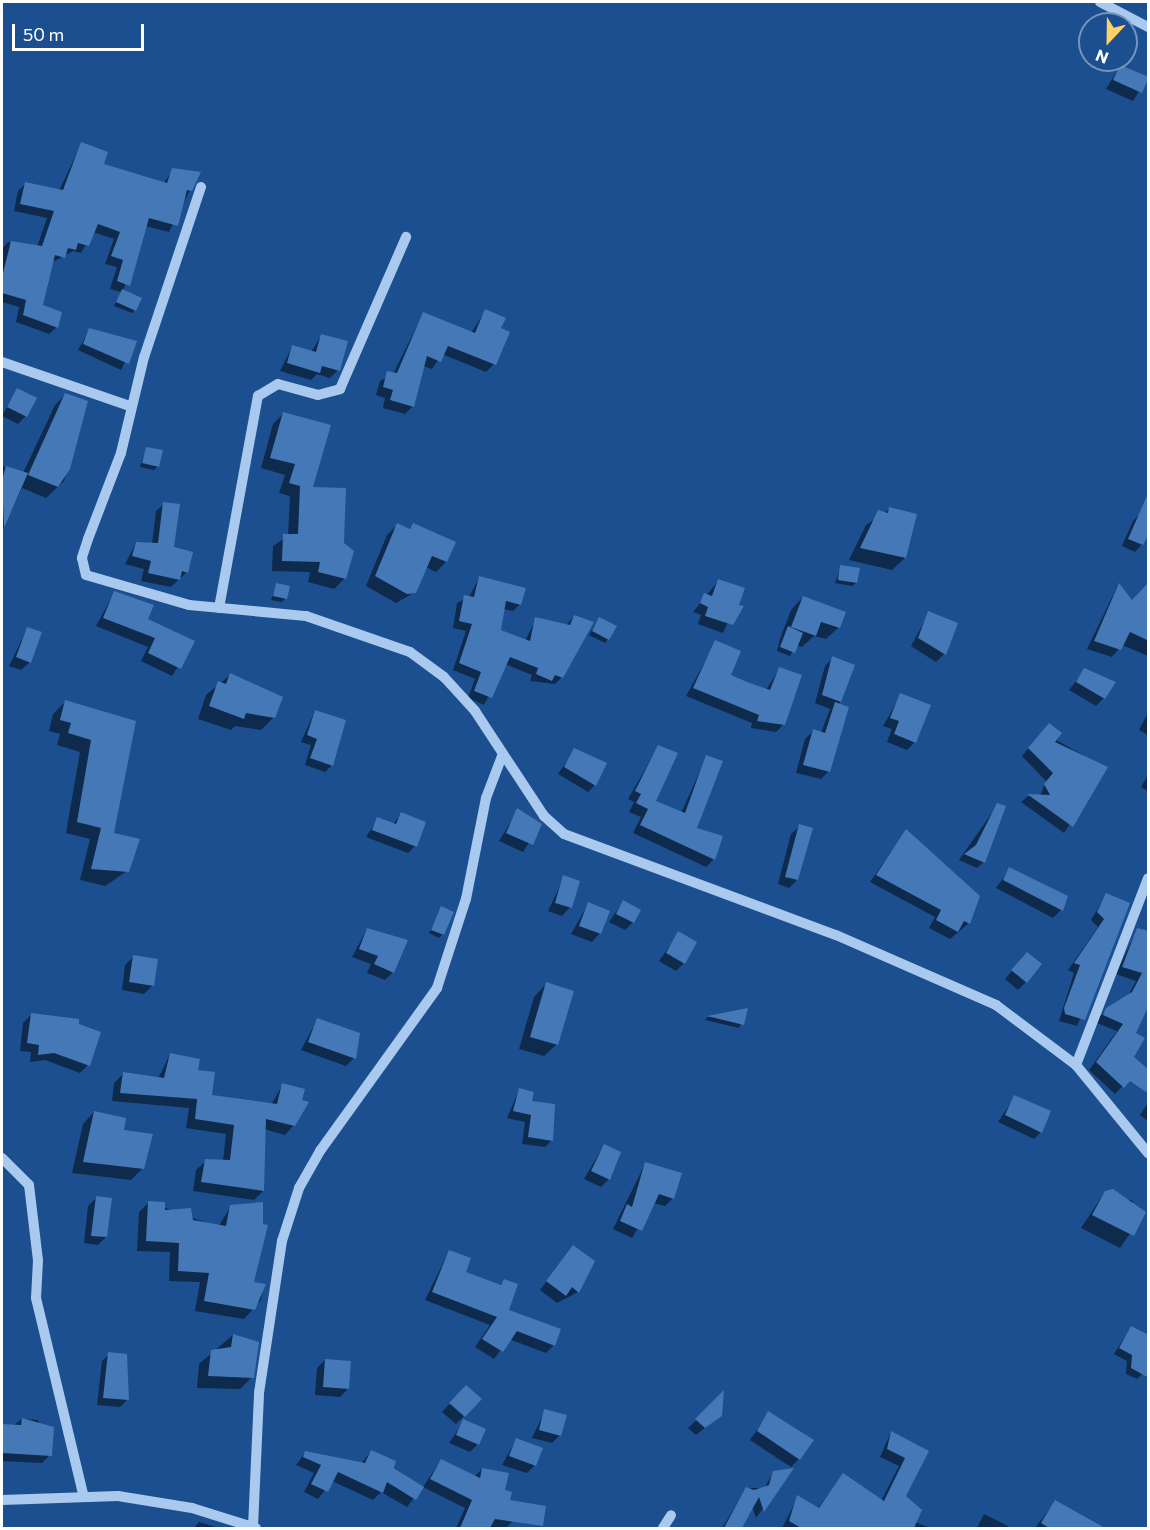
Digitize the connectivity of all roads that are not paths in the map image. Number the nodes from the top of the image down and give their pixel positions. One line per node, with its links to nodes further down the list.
1 (1100, 2): 2 (street)
2 (1149, 27)
3 (201, 187): 6 (street)
4 (406, 237): 7 (street)
5 (2, 362): 6 (street)
6 (130, 406): 7 (street)
7 (219, 608): 8 (street)
8 (502, 756): 10 (street); 16 (street)
9 (1149, 878): 10 (street)
10 (1076, 1065): 11 (street)
11 (1149, 1153)
12 (2, 1158): 13 (street)
13 (83, 1494): 14 (street); 16 (street)
14 (2, 1500)
15 (671, 1515): 17 (street)
16 (254, 1528)
17 (663, 1528)

